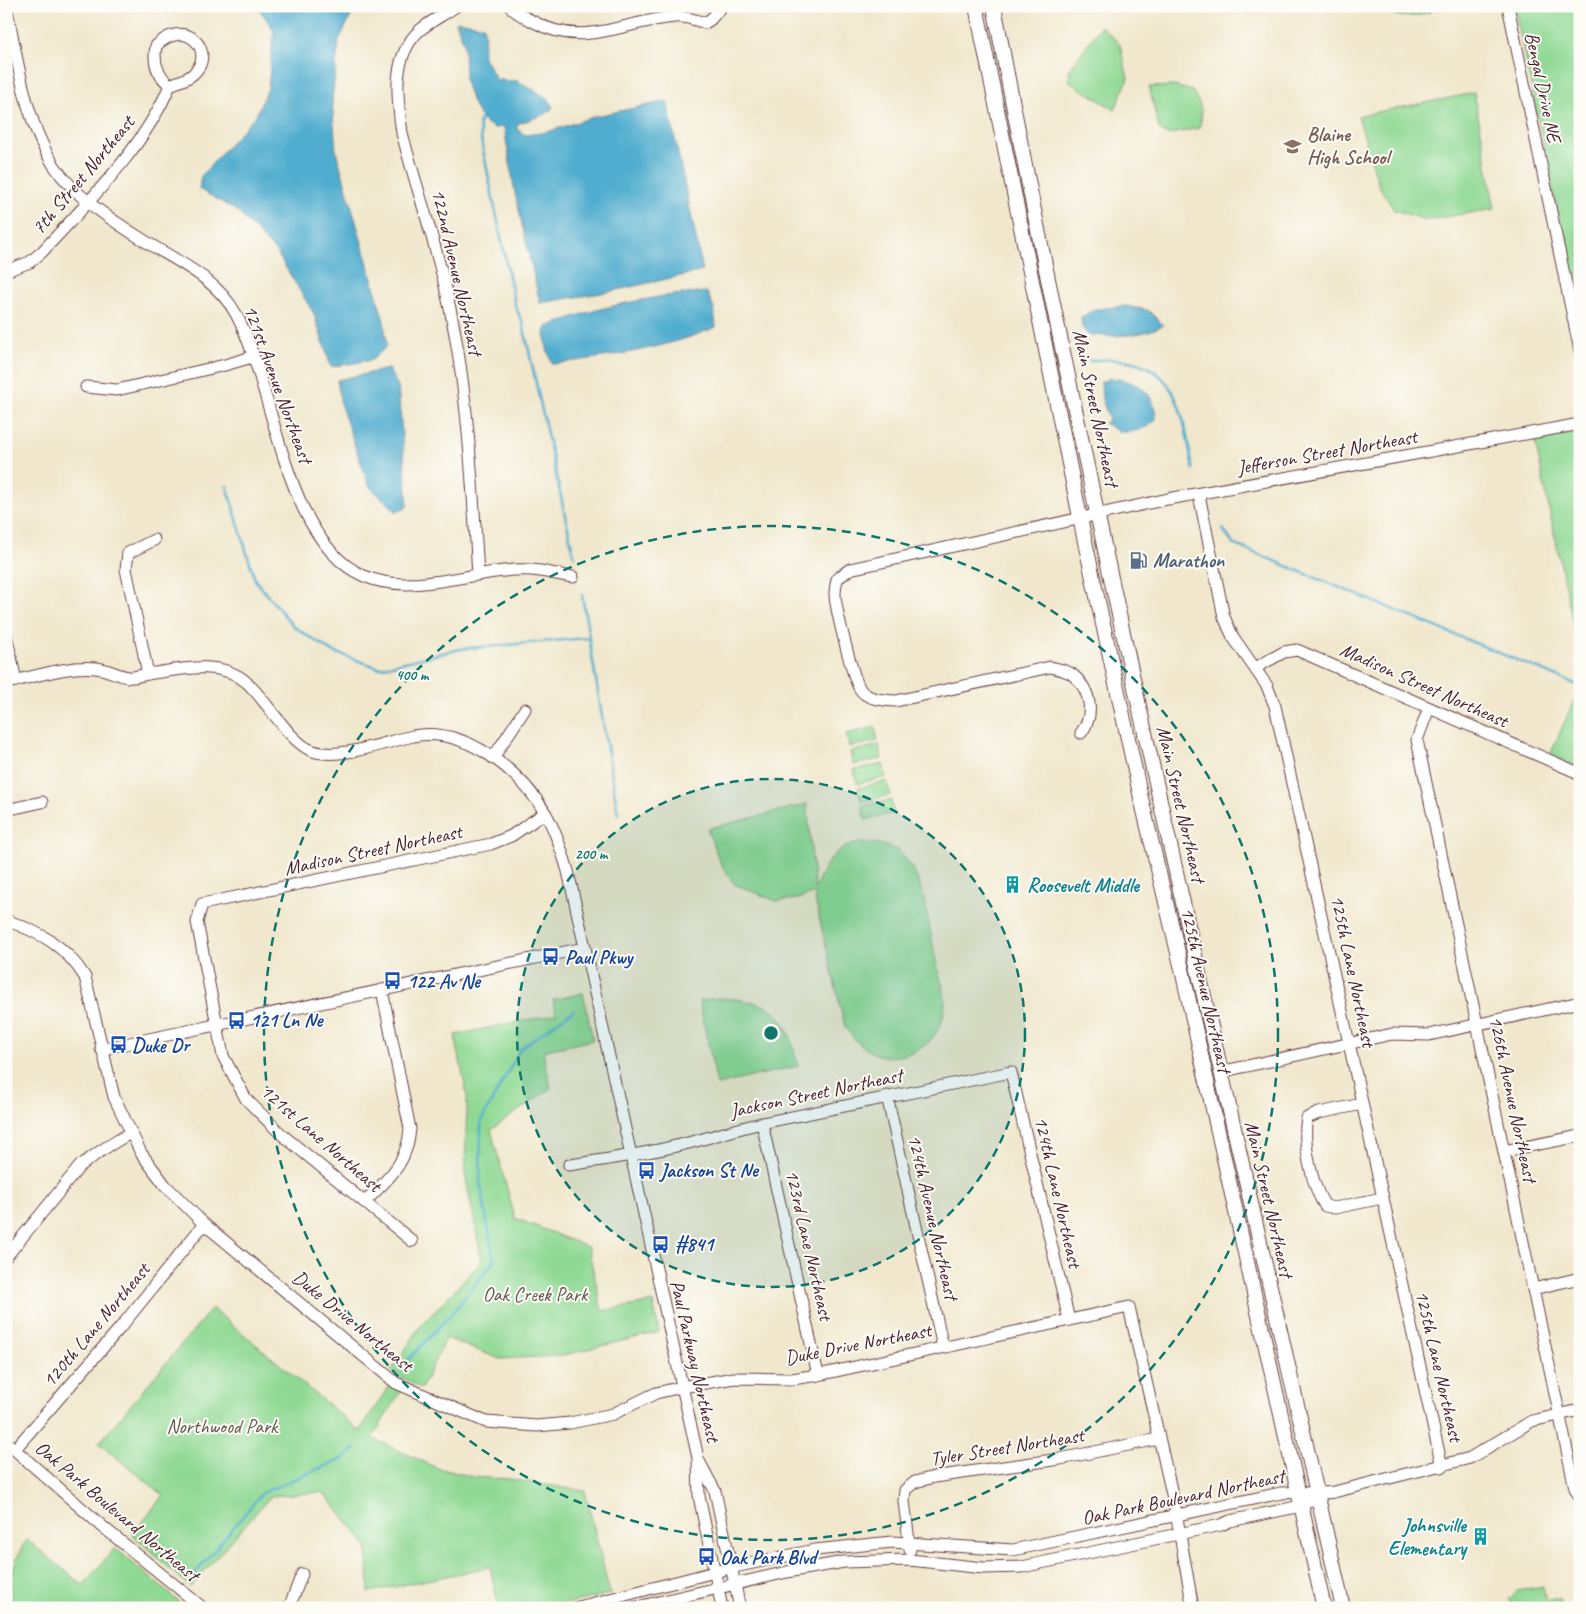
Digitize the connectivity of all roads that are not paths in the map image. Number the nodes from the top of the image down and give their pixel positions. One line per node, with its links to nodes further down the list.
1 (6, 6): 9 (street, 121st Avenue Northeast)
2 (456, 6): 19 (street, 122nd Avenue Northeast)
3 (510, 6): 4 (street)
4 (722, 6)
5 (976, 6): 17 (main road, Main Street Northeast)
6 (994, 6): 16 (main road, Main Street Northeast)
7 (1508, 6): 11 (street, Bengal Drive NE)
8 (170, 85): 8 (street); 9 (street, 7th Street Northeast)
9 (87, 201): 10 (street, 7th Street Northeast); 12 (street, 121st Avenue Northeast)
10 (6, 271)
11 (1580, 351)
12 (252, 356): 13 (street); 19 (street, 121st Avenue Northeast)
13 (86, 387)
14 (1580, 424): 15 (street, Jefferson Street Northeast)
15 (1199, 495): 16 (street, Jefferson Street Northeast); 22 (street, 125th Lane Northeast)
16 (1097, 515): 17 (street, Jefferson Street Northeast); 43 (main road, Main Street Northeast)
17 (1081, 518): 27 (street, Jefferson Street Northeast); 46 (main road, 125th Avenue Northeast)
18 (154, 540): 23 (street)
19 (478, 574): 20 (street)
20 (572, 577)
21 (6, 634): 24 (street)
22 (1255, 668): 25 (street, Madison Street Northeast); 40 (street, 125th Lane Northeast)
23 (148, 674): 24 (street); 28 (street)
24 (11, 682)
25 (1429, 708): 29 (street, Madison Street Northeast); 39 (street, 126th Avenue Northeast)
26 (525, 709): 28 (street)
27 (1081, 733)
28 (494, 758): 32 (street)
29 (1579, 775)
30 (42, 802): 31 (street)
31 (6, 810)
32 (546, 813): 33 (street, Madison Street Northeast); 35 (street, Paul Parkway Northeast)
33 (202, 904): 38 (street, 121st Lane Northeast)
34 (6, 920): 41 (street, Duke Drive Northeast)
35 (584, 948): 36 (street); 51 (street, Paul Parkway Northeast)
36 (382, 990): 38 (street); 54 (street)
37 (1580, 1002): 39 (street)
38 (217, 1023): 41 (street); 54 (street, 121st Lane Northeast)
39 (1478, 1024): 40 (street); 50 (street, 126th Avenue Northeast)
40 (1349, 1044): 43 (street); 45 (street, 125th Lane Northeast)
41 (101, 1049): 48 (street, Duke Drive Northeast)
42 (1012, 1072): 44 (street, Jackson Street Northeast); 60 (street, 124th Lane Northeast)
43 (1220, 1072): 71 (main road, Main Street Northeast)
44 (887, 1096): 47 (street, Jackson Street Northeast); 61 (street, 124th Avenue Northeast)
45 (1362, 1104): 53 (street, 125th Lane Northeast); 53 (street)
46 (1215, 1120): 70 (main road, Main Street Northeast)
47 (762, 1123): 51 (street, Jackson Street Northeast); 62 (street, 123rd Lane Northeast)
48 (130, 1133): 55 (street, Duke Drive Northeast); 57 (street)
49 (1580, 1136): 50 (street)
50 (1504, 1151): 59 (street, 126th Avenue Northeast)
51 (630, 1156): 52 (street); 63 (street, Paul Parkway Northeast)
52 (569, 1165)
53 (1382, 1198): 69 (street, 125th Lane Northeast)
54 (365, 1202): 56 (street, 121st Lane Northeast)
55 (204, 1224): 63 (street, Duke Drive Northeast); 67 (street, 120th Lane Northeast)
56 (412, 1241)
57 (6, 1257)
58 (1580, 1278): 59 (street)
59 (1532, 1289): 65 (street, 126th Avenue Northeast)
60 (1069, 1320): 61 (street, Duke Drive Northeast); 66 (street, Duke Drive Northeast)
61 (943, 1347): 62 (street, Duke Drive Northeast)
62 (818, 1374): 63 (street, Duke Drive Northeast)
63 (682, 1387): 68 (street, Paul Parkway Northeast)
64 (1580, 1410): 65 (street)
65 (1560, 1414): 69 (street); 72 (street, 126th Avenue Northeast)
66 (1158, 1439): 74 (street); 76 (street, Tyler Street Northeast)
67 (10, 1446): 83 (street, Oak Park Boulevard Northeast)
68 (698, 1458): 78 (street, Paul Parkway Northeast); 79 (street, Paul Parkway Northeast)
69 (1442, 1467): 71 (street)
70 (1297, 1491): 71 (street, Oak Park Boulevard Northeast); 73 (main road, Main Street Northeast); 74 (street, Oak Park Boulevard Northeast)
71 (1317, 1495): 73 (street, Oak Park Boulevard Northeast); 91 (main road, Main Street Northeast)
72 (1580, 1498)
73 (1301, 1506): 75 (street, Oak Park Boulevard Northeast); 90 (main road, Main Street Northeast)
74 (1177, 1516): 75 (street); 76 (street, Oak Park Boulevard Northeast)
75 (1181, 1533): 77 (street, Oak Park Boulevard Northeast); 89 (street)
76 (909, 1543): 77 (street, Tyler Street Northeast); 78 (street, Oak Park Boulevard Northeast)
77 (910, 1560): 81 (street, Oak Park Boulevard Northeast)
78 (731, 1568): 79 (street, Oak Park Boulevard Northeast); 81 (street, Paul Parkway Northeast)
79 (716, 1573): 82 (street, Paul Parkway Northeast); 85 (street, Oak Park Boulevard Northeast)
80 (302, 1574): 84 (street)
81 (734, 1585): 82 (street, Oak Park Boulevard Northeast); 88 (street, Paul Parkway Northeast)
82 (718, 1589): 86 (street, Oak Park Boulevard Northeast); 87 (street, Paul Parkway Northeast)
83 (203, 1608)
84 (289, 1608)
85 (574, 1608)
86 (633, 1608)
87 (722, 1608)
88 (740, 1608)
89 (1193, 1608)
90 (1324, 1608)
91 (1342, 1608)

